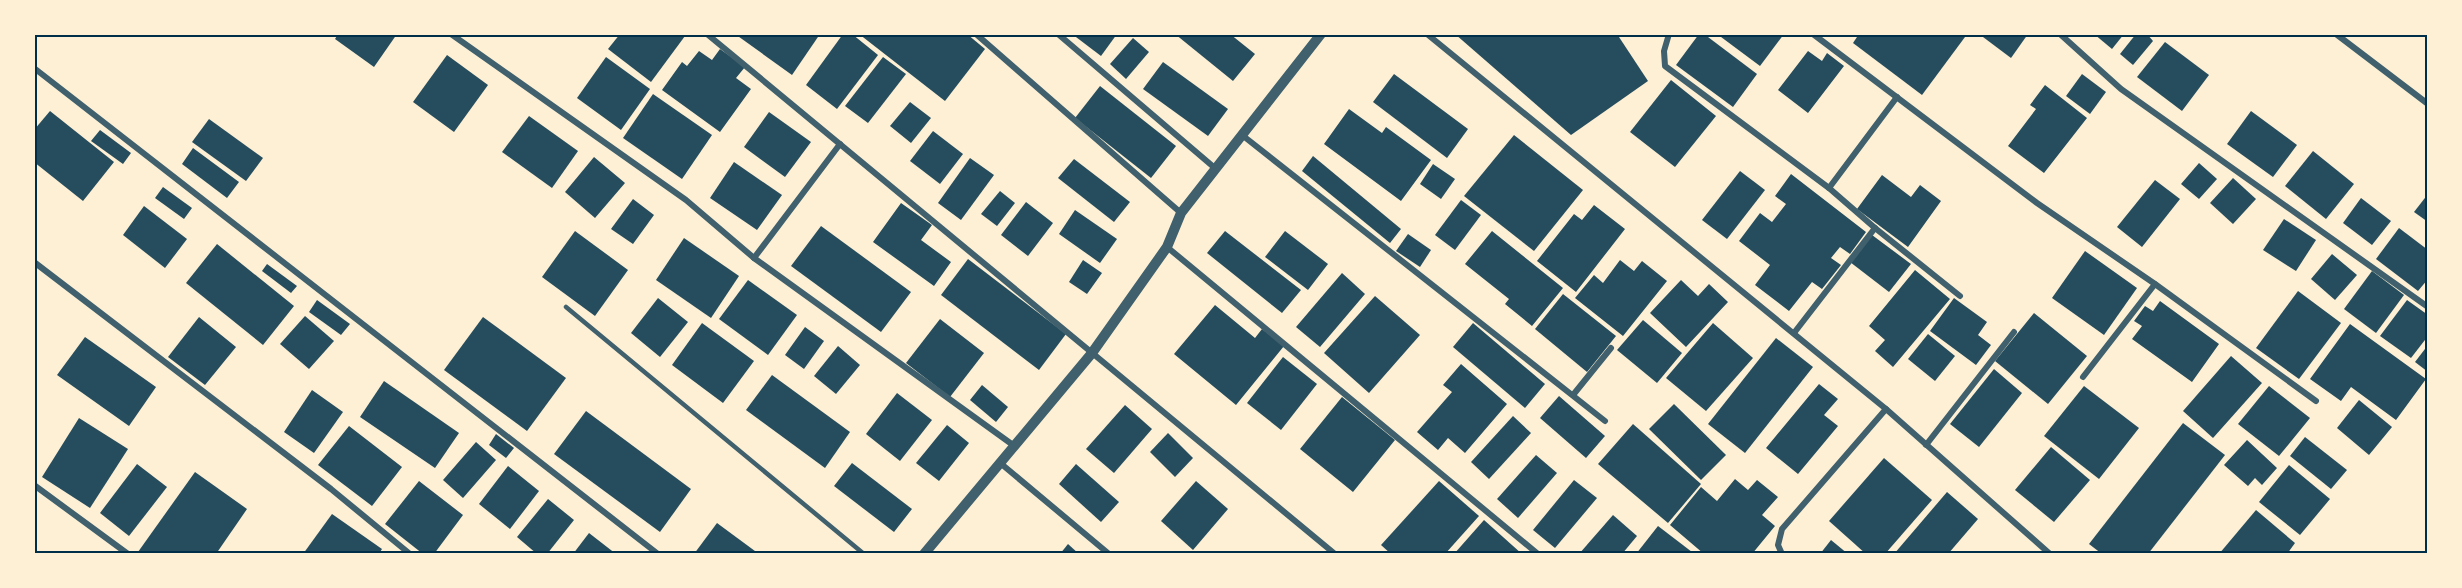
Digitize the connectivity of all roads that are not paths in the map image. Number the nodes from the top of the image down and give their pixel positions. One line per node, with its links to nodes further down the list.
1 (451, 34): 21 (street)
2 (707, 34): 15 (street)
3 (976, 34): 18 (street)
4 (1058, 34): 16 (street)
5 (1321, 34): 14 (street)
6 (1427, 34): 28 (street)
7 (1669, 34): 17 (street)
8 (1813, 34): 12 (street)
9 (2060, 34): 25 (street)
10 (2336, 34): 13 (street)
11 (34, 68): 42 (street)
12 (1897, 97): 17 (street); 23 (street)
13 (2427, 104)
14 (1242, 135): 16 (street); 32 (street)
15 (840, 144): 21 (street); 30 (street)
16 (1216, 169): 18 (street)
17 (1829, 189): 19 (street)
18 (1181, 213): 20 (street)
19 (1875, 228): 24 (street); 28 (street)
20 (1167, 247): 30 (street); 47 (street)
21 (754, 258): 36 (street)
22 (34, 262): 41 (street)
23 (2155, 284): 31 (street); 33 (street)
24 (1960, 296)
25 (2427, 307)
26 (566, 308): 43 (lane)
27 (2014, 332): 37 (street)
28 (1794, 333): 34 (street)
29 (1611, 348): 32 (street)
30 (1092, 353): 36 (street); 46 (street)
31 (2083, 377)
32 (1573, 395): 35 (street)
33 (2316, 401)
34 (1886, 409): 37 (street); 48 (street)
35 (1605, 421)
36 (1013, 445): 38 (street)
37 (1926, 445): 49 (street)
38 (999, 462): 44 (street); 45 (street)
39 (34, 485): 40 (street)
40 (129, 554)
41 (410, 554)
42 (658, 554)
43 (864, 554)
44 (924, 554)
45 (1109, 554)
46 (1335, 554)
47 (1538, 554)
48 (1782, 554)
49 (2050, 554)

